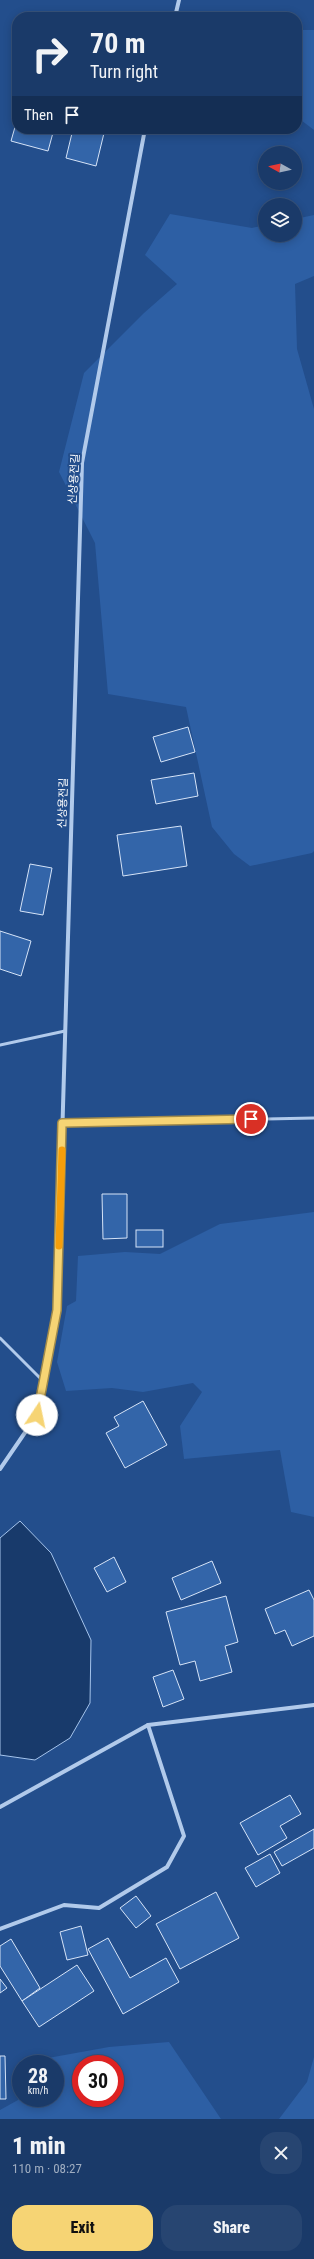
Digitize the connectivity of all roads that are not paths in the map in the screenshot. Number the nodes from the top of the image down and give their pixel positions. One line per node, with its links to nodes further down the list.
1 (179, 0): 2 (street)
2 (176, 12)
3 (144, 134): 4 (street, 신상용전길)
4 (65, 1031): 5 (lane); 7 (street, 신상용전길)
5 (0, 1045)
6 (314, 1118): 7 (lane)
7 (62, 1123): 9 (street, 신상용전길)
8 (0, 1338): 9 (lane)
9 (43, 1381): 10 (street, 신상용전길)
10 (0, 1469)
11 (314, 1705): 12 (street)
12 (148, 1725): 13 (street); 14 (street)
13 (0, 1807)
14 (0, 1929)

